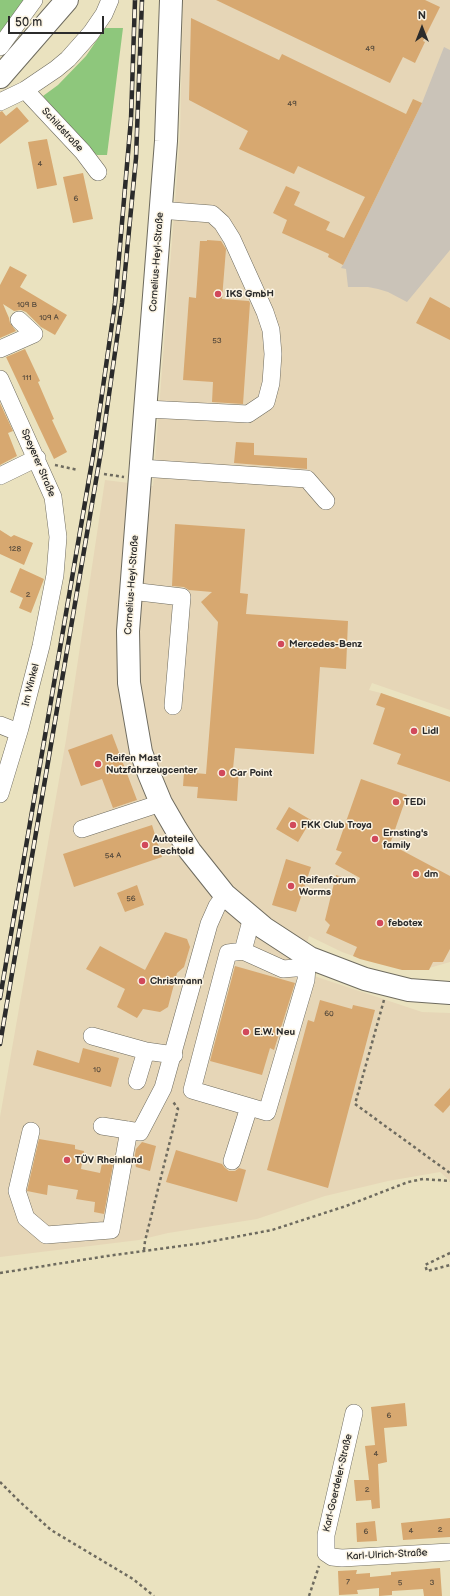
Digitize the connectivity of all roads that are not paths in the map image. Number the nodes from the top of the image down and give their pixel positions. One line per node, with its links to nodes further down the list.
1 (34, 0): 5 (street)
2 (67, 0): 6 (main road)
3 (110, 0): 7 (street)
4 (171, 0): 15 (main road, Cornelius-Heyl-Straße)
5 (0, 47)
6 (0, 78)
7 (25, 90): 8 (street); 9 (street, Schildstraße)
8 (0, 102)
9 (98, 172)
10 (172, 211): 15 (street)
11 (19, 320): 12 (street)
12 (0, 349)
13 (0, 379): 14 (street, Speyerer Straße)
14 (5, 402): 16 (street, Speyerer Straße)
15 (146, 409): 17 (main road, Cornelius-Heyl-Straße)
16 (37, 458): 18 (street); 20 (street, Speyerer Straße)
17 (141, 468): 19 (street); 21 (main road, Cornelius-Heyl-Straße)
18 (0, 476)
19 (326, 501)
20 (55, 575): 24 (street, Im Winkel)
21 (131, 591): 22 (street); 26 (main road, Cornelius-Heyl-Straße)
22 (173, 706)
23 (0, 725): 24 (street)
24 (18, 732): 25 (street, Im Winkel)
25 (0, 794)
26 (161, 803): 27 (street); 28 (main road, Cornelius-Heyl-Straße)
27 (82, 829)
28 (225, 894): 29 (main road, Cornelius-Heyl-Straße); 35 (street)
29 (252, 917): 30 (street); 31 (main road, Cornelius-Heyl-Straße)
30 (243, 951): 31 (street); 37 (street)
31 (308, 963): 32 (main road, Cornelius-Heyl-Straße); 37 (street)
32 (450, 993)
33 (92, 1036): 34 (street)
34 (146, 1051): 35 (street); 36 (street)
35 (174, 1055): 39 (street)
36 (137, 1081)
37 (249, 1107): 41 (street)
38 (102, 1126): 39 (street)
39 (129, 1130): 40 (street)
40 (31, 1131)
41 (232, 1161)
42 (354, 1413): 44 (street, Karl-Goerdeler-Straße)
43 (450, 1552): 44 (street, Karl-Ulrich-Straße)
44 (326, 1553)

